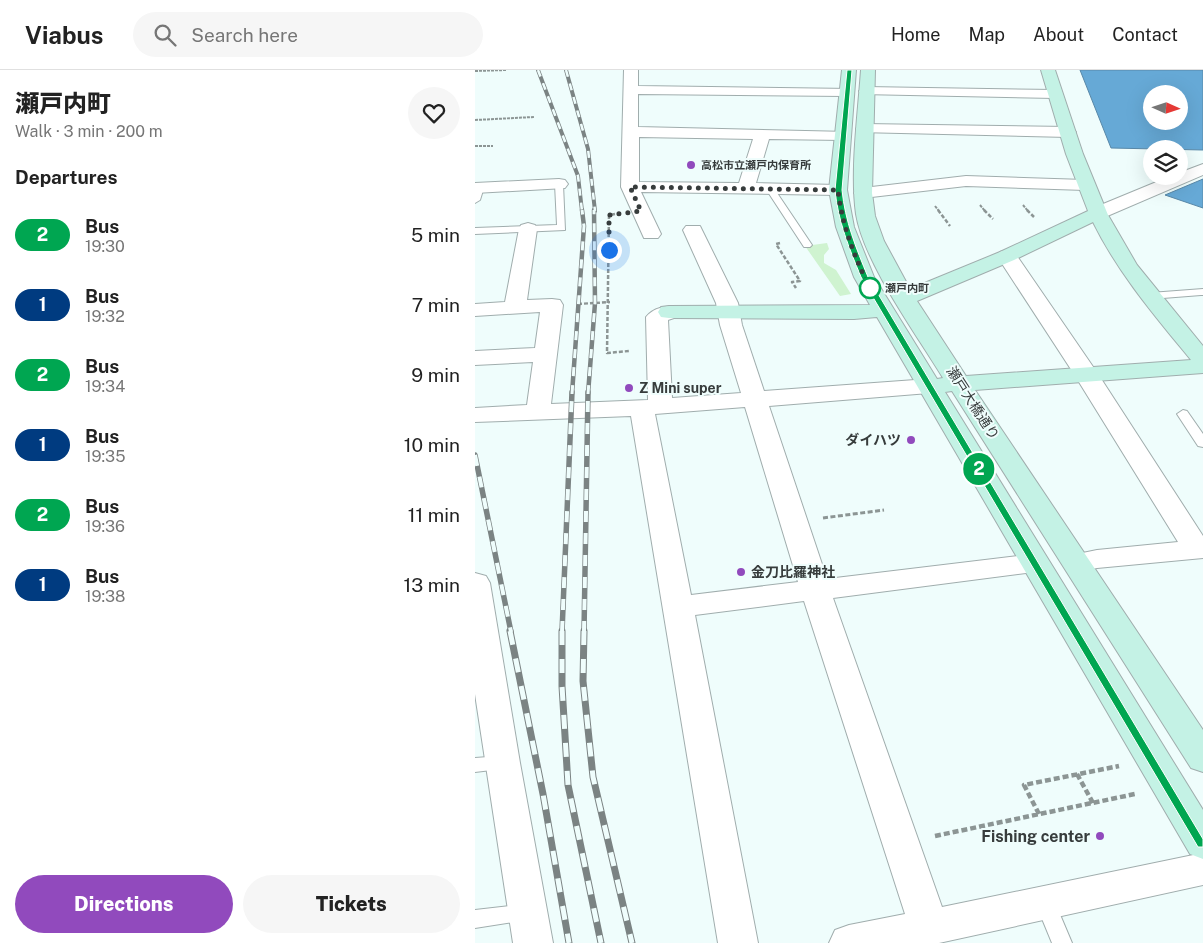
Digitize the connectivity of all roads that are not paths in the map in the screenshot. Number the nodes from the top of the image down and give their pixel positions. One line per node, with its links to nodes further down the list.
1 (631, 70): 4 (street)
2 (1048, 70): 5 (street)
3 (857, 81): 4 (street); 5 (street); 7 (street, 瀬戸大橋通り)
4 (629, 90): 6 (street)
5 (1055, 94): 8 (street)
6 (629, 132): 9 (street); 13 (street)
7 (854, 132): 8 (street); 9 (street); 17 (street, 瀬戸大橋通り)
8 (1068, 132): 12 (street)
9 (762, 134): 14 (street)
10 (1203, 169): 18 (street)
11 (559, 184): 16 (street); 19 (lane)
12 (1085, 185): 17 (street); 18 (street)
13 (630, 187): 14 (street); 22 (street)
14 (746, 188): 15 (street)
15 (770, 189): 17 (street); 23 (lane)
16 (477, 192)
17 (850, 192): 27 (street, 瀬戸大橋通り)
18 (1098, 214): 24 (street); 26 (street)
19 (528, 229): 21 (lane); 28 (street)
20 (693, 230): 30 (street)
21 (475, 231)
22 (651, 234)
23 (805, 242)
24 (1007, 256): 27 (street); 35 (street)
25 (1201, 292): 26 (lane)
26 (1150, 296): 33 (street)
27 (894, 304): 30 (street); 36 (street, 瀬戸大橋通り); 37 (street, 瀬戸大橋通り)
28 (515, 308): 29 (street); 31 (street)
29 (475, 310)
30 (729, 312): 38 (street); 39 (street)
31 (545, 354): 32 (street); 40 (street)
32 (475, 358)
33 (1203, 360)
34 (1203, 366): 35 (street)
35 (1086, 374): 36 (street); 44 (street)
36 (959, 384): 37 (street); 46 (street, 瀬戸大橋通り)
37 (929, 386): 38 (street); 45 (street, 瀬戸大橋通り)
38 (756, 399): 39 (street); 47 (street)
39 (651, 407): 40 (street); 49 (street)
40 (538, 414): 42 (street)
41 (1183, 414): 43 (lane)
42 (475, 415)
43 (1203, 442)
44 (1200, 549): 46 (street)
45 (1034, 563): 47 (street); 52 (street, 瀬戸大橋通り)
46 (1078, 563): 50 (street, 瀬戸大橋通り)
47 (815, 589): 49 (street); 57 (street)
48 (476, 598): 51 (street)
49 (678, 607): 58 (street)
50 (1203, 758)
51 (489, 764): 56 (street)
52 (1203, 843)
53 (1203, 868): 54 (street)
54 (1046, 904): 57 (street); 60 (lane)
55 (475, 919): 56 (lane)
56 (530, 928)
57 (910, 935): 59 (street)
58 (739, 943)
59 (849, 943)
60 (1062, 943)

